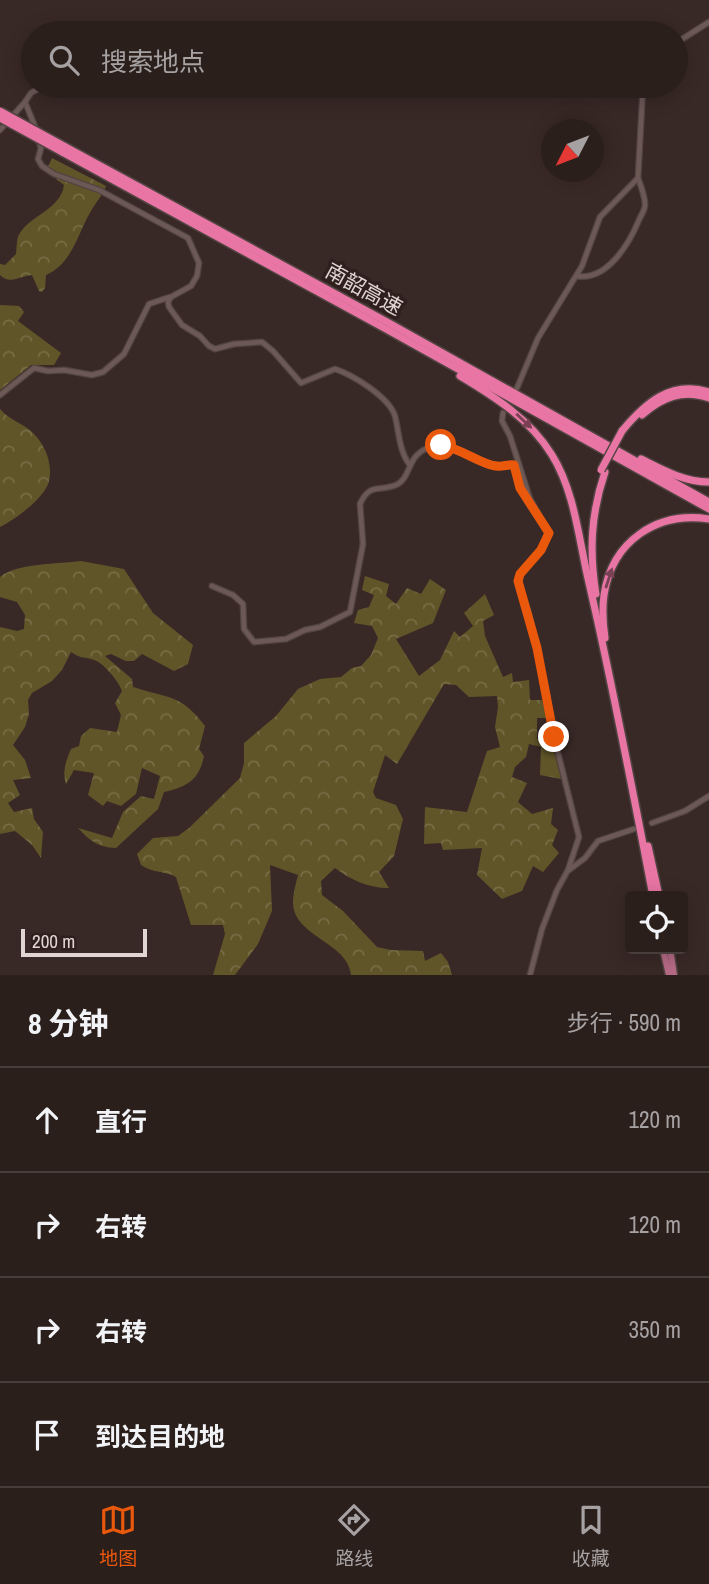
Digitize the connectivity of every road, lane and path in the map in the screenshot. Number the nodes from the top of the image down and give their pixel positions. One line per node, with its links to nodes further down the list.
1 (709, 22): 2 (street)
2 (688, 35)
3 (28, 98): 5 (street)
4 (642, 98): 10 (street)
5 (25, 102): 8 (street); 12 (street)
6 (0, 111): 9 (highway, 南韶高速, bridge)
7 (0, 118): 9 (highway, 南韶高速, bridge)
8 (0, 130)
9 (63, 149): 13 (highway, 南韶高速); 18 (highway, 南韶高速)
10 (638, 178): 11 (street); 11 (street)
11 (577, 276): 14 (street)
12 (171, 297): 16 (street); 21 (street)
13 (386, 329): 26 (highway, 南韶高速); 28 (highway, one-way to 28)
14 (517, 388)
15 (709, 392): 20 (highway)
16 (0, 395)
17 (709, 398): 20 (highway)
18 (534, 404): 23 (highway); 25 (highway, 南韶高速)
19 (503, 413): 24 (street)
20 (624, 432): 22 (highway, bridge)
21 (409, 464): 24 (street); 29 (street)
22 (603, 471): 28 (highway); 30 (highway)
23 (709, 482)
24 (530, 499): 34 (street)
25 (709, 502)
26 (709, 509)
27 (709, 519): 30 (highway, one-way to 27)
28 (589, 584): 35 (highway)
29 (212, 586)
30 (606, 646): 36 (highway)
31 (709, 796): 32 (street)
32 (652, 823)
33 (634, 829): 34 (street)
34 (568, 870): 39 (street)
35 (652, 891)
36 (658, 891)
37 (664, 954): 40 (main road)
38 (671, 954): 41 (main road)
39 (530, 975)
40 (669, 975)
41 (674, 975)

